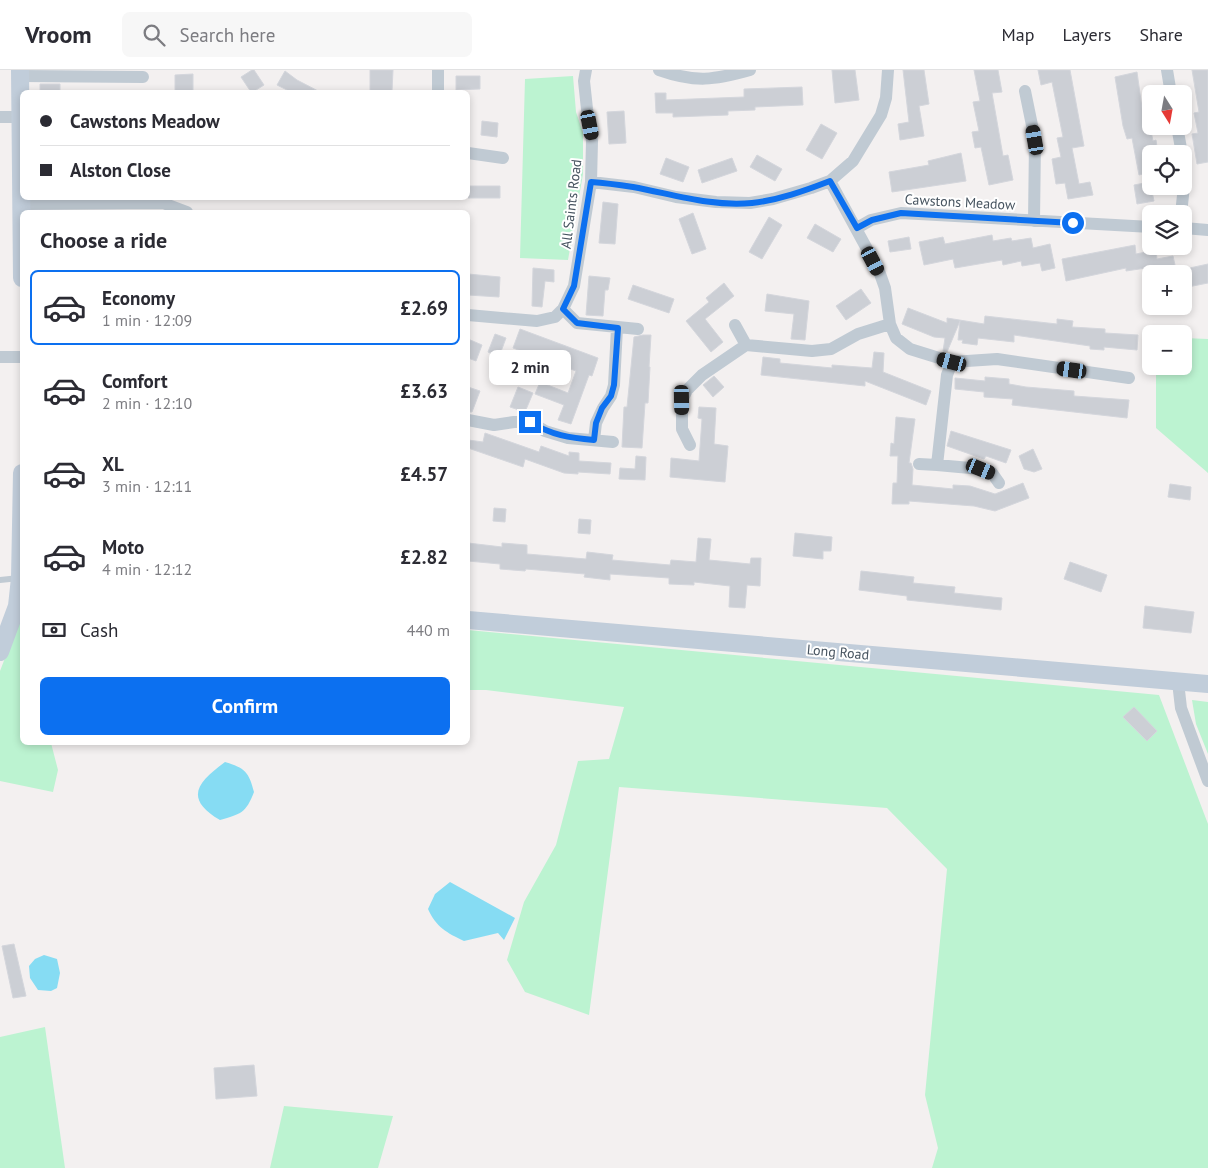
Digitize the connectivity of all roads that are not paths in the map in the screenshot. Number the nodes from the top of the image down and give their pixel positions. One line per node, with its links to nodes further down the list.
1 (438, 70): 10 (street)
2 (586, 70): 17 (street, All Saints Road)
3 (659, 70): 6 (street)
4 (888, 70): 16 (street)
5 (1167, 70): 9 (street)
6 (743, 71)
7 (20, 73): 8 (street); 13 (street)
8 (143, 77)
9 (1170, 85)
10 (438, 90)
11 (1024, 91): 22 (street, Cawstons Meadow)
12 (0, 117): 13 (street)
13 (20, 117)
14 (470, 153): 15 (street)
15 (503, 158)
16 (830, 181): 17 (street); 24 (street)
17 (591, 182): 27 (street, All Saints Road)
18 (22, 200): 19 (street)
19 (22, 204): 20 (street); 21 (street)
20 (22, 210)
21 (181, 210)
22 (1034, 221): 23 (street, Cawstons Meadow); 24 (street, Cawstons Meadow)
23 (1142, 227)
24 (857, 228): 29 (street)
25 (1192, 229): 26 (street)
26 (1208, 230)
27 (563, 309): 28 (street); 31 (street)
28 (470, 315)
29 (890, 324): 33 (street); 36 (street)
30 (735, 325): 33 (street)
31 (618, 328): 32 (street); 39 (street)
32 (638, 329)
33 (746, 345): 41 (street)
34 (0, 357): 35 (street)
35 (20, 357)
36 (952, 362): 37 (street); 43 (street)
37 (1129, 378)
38 (470, 420): 39 (street)
39 (594, 440): 40 (street)
40 (613, 442)
41 (690, 445)
42 (919, 464): 43 (street)
43 (937, 465): 44 (street)
44 (999, 484)
45 (20, 578): 46 (lane)
46 (0, 580)
47 (20, 585): 49 (street)
48 (470, 620): 50 (street, Long Road)
49 (0, 652)
50 (1178, 682): 51 (street, Long Road); 52 (street)
51 (1208, 684)
52 (1208, 781)

